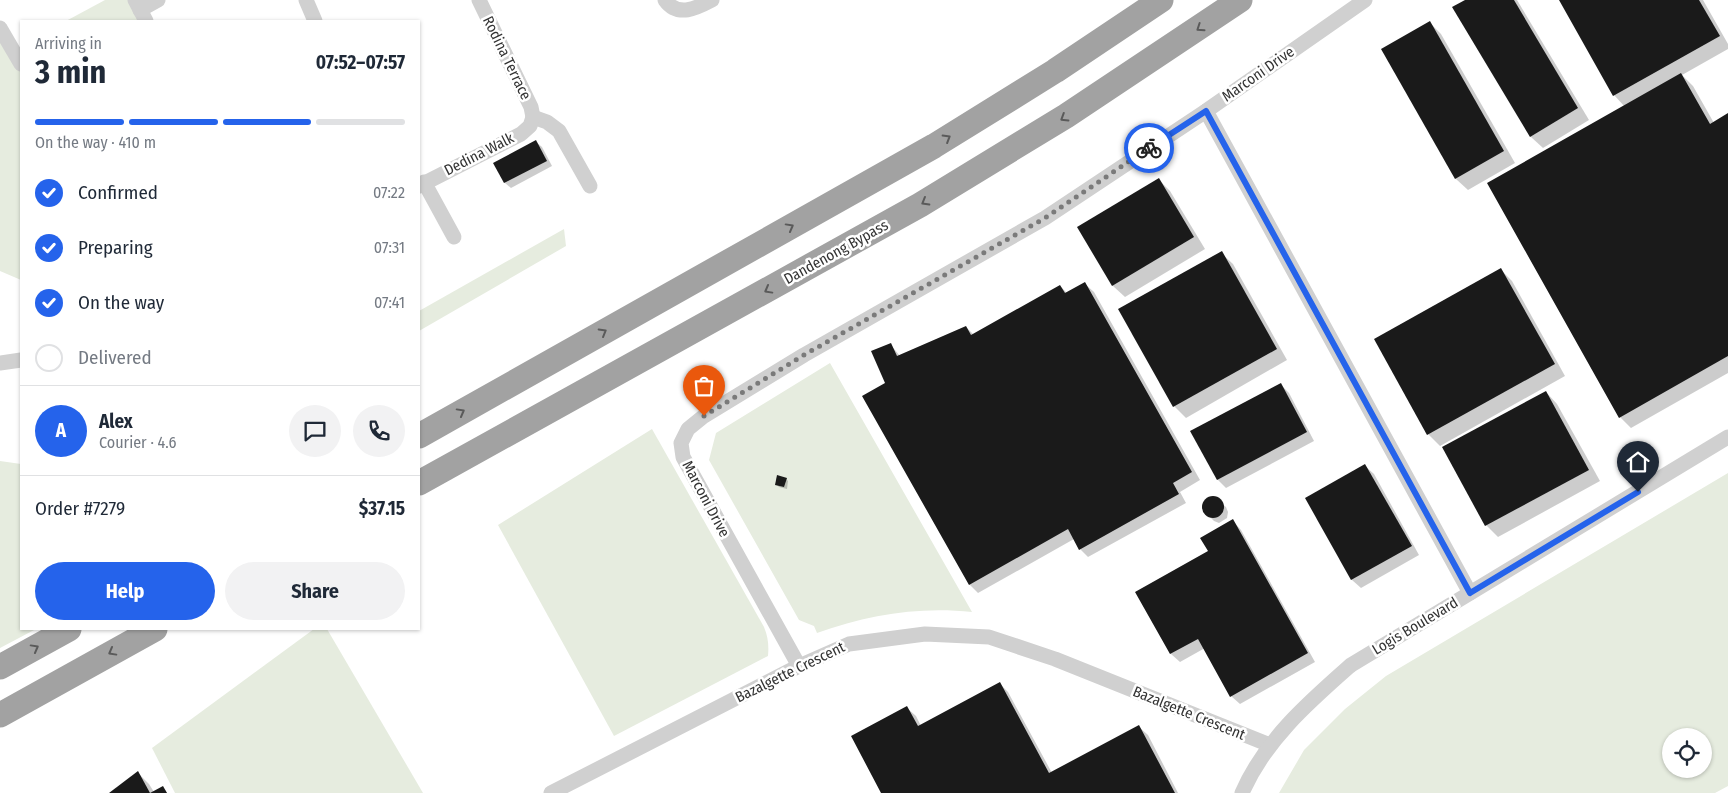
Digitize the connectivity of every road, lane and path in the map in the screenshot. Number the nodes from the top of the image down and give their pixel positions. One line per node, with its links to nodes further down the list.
1 (158, 0): 9 (street)
2 (306, 0): 10 (street)
3 (479, 0): 14 (street, Rodina Terrace)
4 (665, 0): 5 (street)
5 (712, 0)
6 (1161, 0): 20 (highway, one-way to 6)
7 (1240, 0): 22 (highway, Dandenong Bypass, one-way to 22)
8 (1365, 0): 13 (street, Marconi Drive)
9 (140, 10)
10 (315, 20)
11 (0, 28): 12 (street)
12 (20, 62)
13 (1206, 111): 23 (street); 26 (street, Marconi Drive)
14 (533, 117): 15 (street, Dedina Walk); 16 (street)
15 (421, 184): 17 (street)
16 (590, 186)
17 (454, 237)
18 (20, 360): 19 (street)
19 (0, 364)
20 (420, 435)
21 (1728, 437): 23 (street, Logis Boulevard)
22 (420, 482)
23 (1470, 593): 29 (street, Logis Boulevard)
24 (67, 630): 27 (highway, one-way to 24)
25 (153, 630): 28 (highway, one-way to 28)
26 (799, 666): 29 (street, Bazalgette Crescent); 30 (street, Bazalgette Crescent)
27 (0, 667)
28 (0, 715)
29 (1270, 745): 31 (street, Logis Boulevard)
30 (551, 793)
31 (1242, 793)

